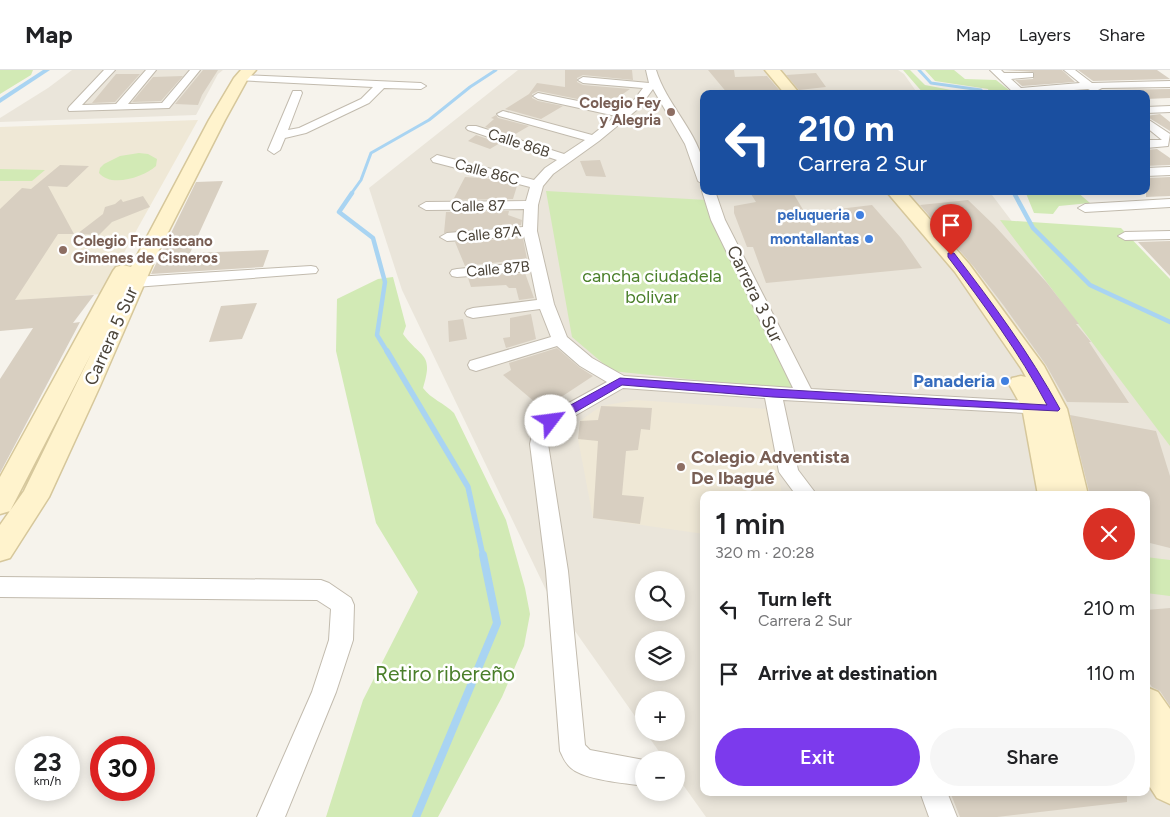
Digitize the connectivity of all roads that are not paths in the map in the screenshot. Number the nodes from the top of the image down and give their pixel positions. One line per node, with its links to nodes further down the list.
1 (110, 70): 26 (street)
2 (152, 70): 26 (street)
3 (195, 70): 26 (street)
4 (651, 70): 16 (street)
5 (772, 70): 19 (street)
6 (790, 70): 20 (street)
7 (1069, 70): 18 (street)
8 (241, 72): 15 (street); 59 (street, Carrera 5 Sur); 72 (street, Carrera 5 Sur)
9 (998, 73): 11 (street); 21 (street)
10 (1127, 75): 13 (street)
11 (1029, 76)
12 (583, 80): 16 (street)
13 (1142, 84): 14 (street); 23 (street)
14 (1170, 84)
15 (387, 85): 17 (street); 35 (street)
16 (652, 85): 30 (street); 42 (street)
17 (421, 86)
18 (1090, 86): 22 (street); 23 (street)
19 (799, 90)
20 (800, 90)
21 (1019, 90)
22 (1044, 90)
23 (1101, 90)
24 (297, 92): 35 (street)
25 (538, 96): 30 (street)
26 (119, 108)
27 (1170, 109): 28 (street)
28 (1150, 110)
29 (503, 114): 36 (street)
30 (625, 114): 36 (street)
31 (1163, 122): 32 (street)
32 (1150, 124)
33 (1150, 127): 37 (street)
34 (472, 128): 41 (street, Calle 86B)
35 (280, 135): 39 (street)
36 (594, 139): 41 (street)
37 (1168, 143): 38 (street)
38 (1150, 144)
39 (274, 150)
40 (437, 159): 45 (street, Calle 86C)
41 (566, 159): 45 (street)
42 (700, 170)
43 (1170, 171): 44 (street)
44 (1150, 172)
45 (533, 195): 50 (street, Calle 87); 52 (street)
46 (709, 195): 67 (street, Carrera 3 Sur)
47 (881, 195): 60 (street)
48 (898, 195): 60 (street)
49 (1170, 203): 51 (street)
50 (426, 206)
51 (1084, 208)
52 (530, 231): 55 (street, Calle 87A); 56 (street)
53 (1170, 235): 54 (street)
54 (1125, 236)
55 (447, 238)
56 (538, 266): 58 (street, Calle 87B); 61 (street)
57 (311, 270): 59 (street)
58 (457, 273)
59 (135, 282): 73 (street, Carrera 5 Sur)
60 (965, 286): 68 (street)
61 (546, 304): 62 (street); 63 (street)
62 (473, 313)
63 (560, 340): 64 (street); 65 (street)
64 (476, 365)
65 (620, 382): 66 (street); 77 (street)
66 (773, 393): 67 (street); 69 (street)
67 (805, 395): 68 (street)
68 (1044, 408): 70 (street); 71 (street)
69 (804, 491)
70 (1052, 491)
71 (1073, 491)
72 (0, 503)
73 (0, 549)
74 (0, 587): 79 (street)
75 (1150, 717): 76 (street)
76 (1163, 761)
77 (635, 771)
78 (935, 796): 80 (street)
79 (271, 817)
80 (944, 817)

